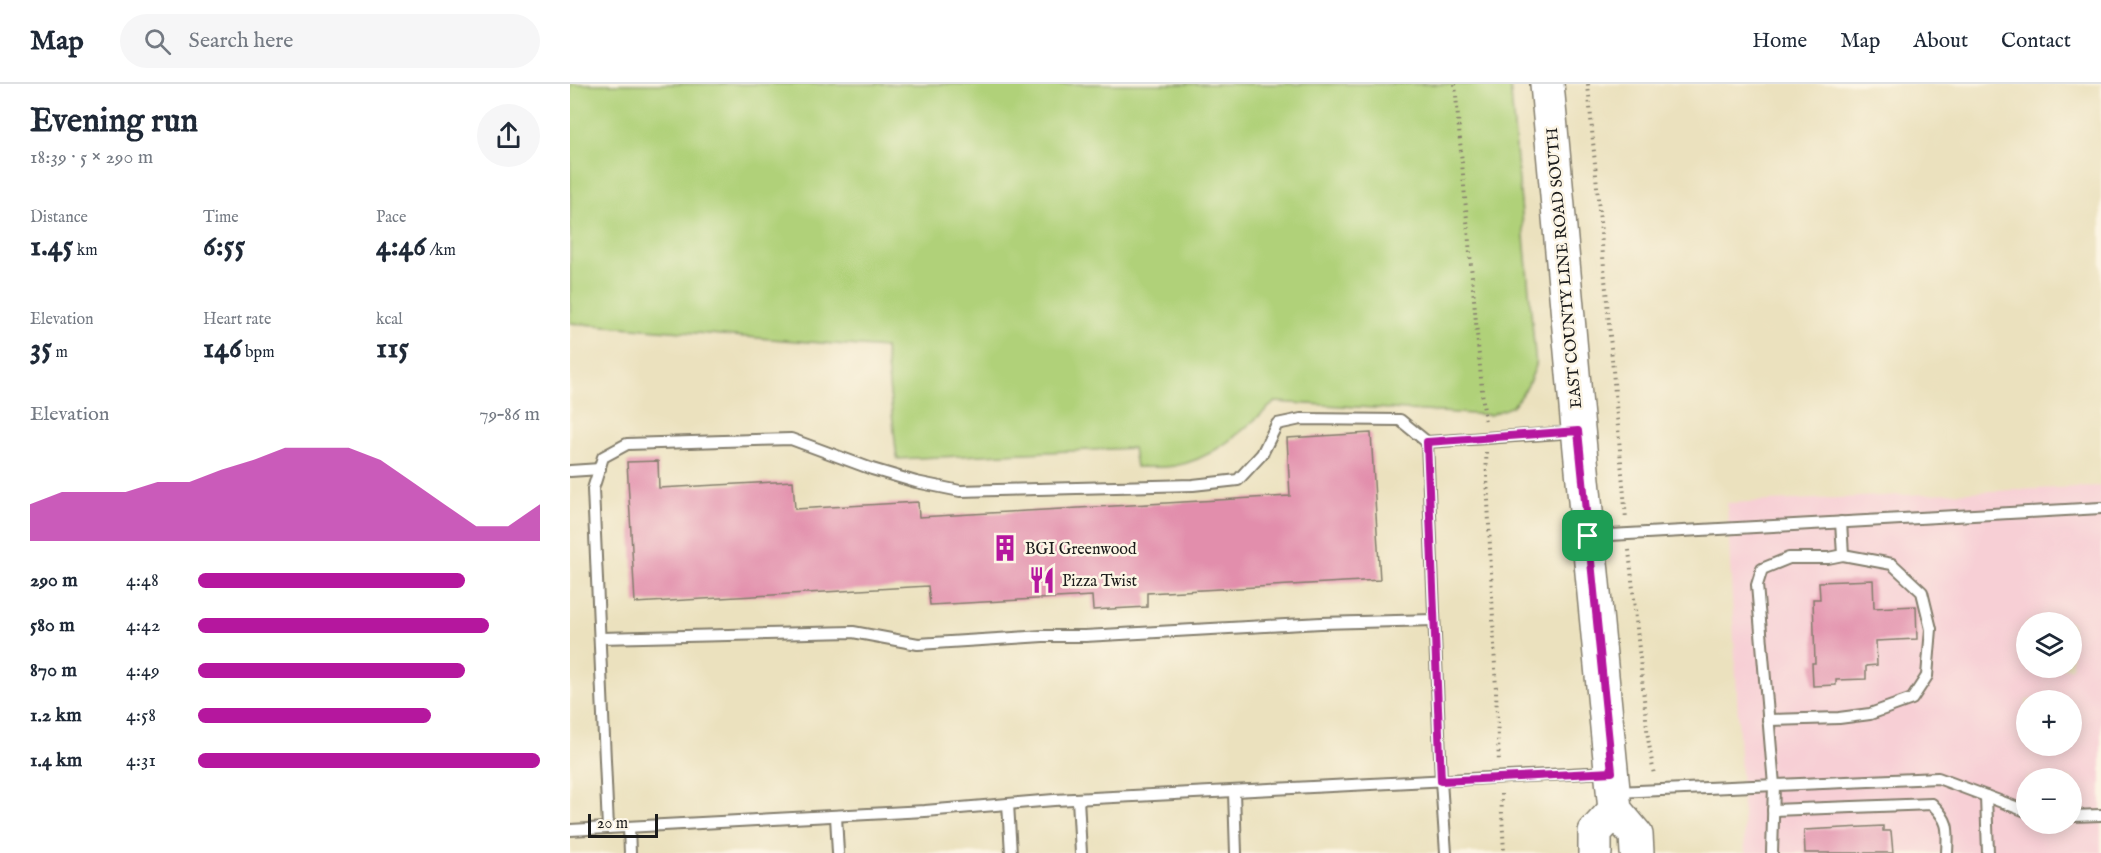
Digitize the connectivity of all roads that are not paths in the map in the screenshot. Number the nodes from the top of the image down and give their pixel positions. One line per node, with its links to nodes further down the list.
1 (1547, 84): 2 (main road, EAST COUNTY LINE ROAD SOUTH)
2 (1578, 431): 3 (lane); 8 (main road, EAST COUNTY LINE ROAD SOUTH)
3 (1427, 442): 4 (lane); 10 (lane)
4 (600, 469): 5 (lane); 11 (lane)
5 (570, 471)
6 (2101, 508): 7 (lane)
7 (1841, 522): 8 (lane); 9 (lane)
8 (1588, 536): 16 (main road, EAST COUNTY LINE ROAD SOUTH)
9 (1843, 555): 12 (lane); 12 (lane)
10 (1434, 620): 11 (lane); 13 (lane)
11 (600, 638): 26 (lane)
12 (1768, 720): 14 (lane)
13 (1441, 781): 15 (lane); 16 (lane); 33 (lane)
14 (1774, 785): 16 (lane); 17 (lane); 21 (lane)
15 (1234, 792): 18 (lane); 32 (lane)
16 (1613, 792): 34 (main road); 35 (main road)
17 (1986, 796): 20 (lane); 38 (lane)
18 (1078, 799): 19 (lane); 31 (lane)
19 (1008, 804): 23 (lane); 30 (lane)
20 (2016, 807)
21 (1773, 810): 36 (lane); 37 (lane)
22 (2101, 815): 24 (lane)
23 (836, 816): 25 (lane); 29 (lane)
24 (2082, 816)
25 (629, 827): 26 (lane); 28 (lane)
26 (608, 828): 27 (lane)
27 (570, 830)
28 (630, 853)
29 (838, 853)
30 (1011, 853)
31 (1081, 853)
32 (1236, 853)
33 (1446, 853)
34 (1594, 853)
35 (1638, 853)
36 (1772, 853)
37 (1947, 853)
38 (1988, 853)

